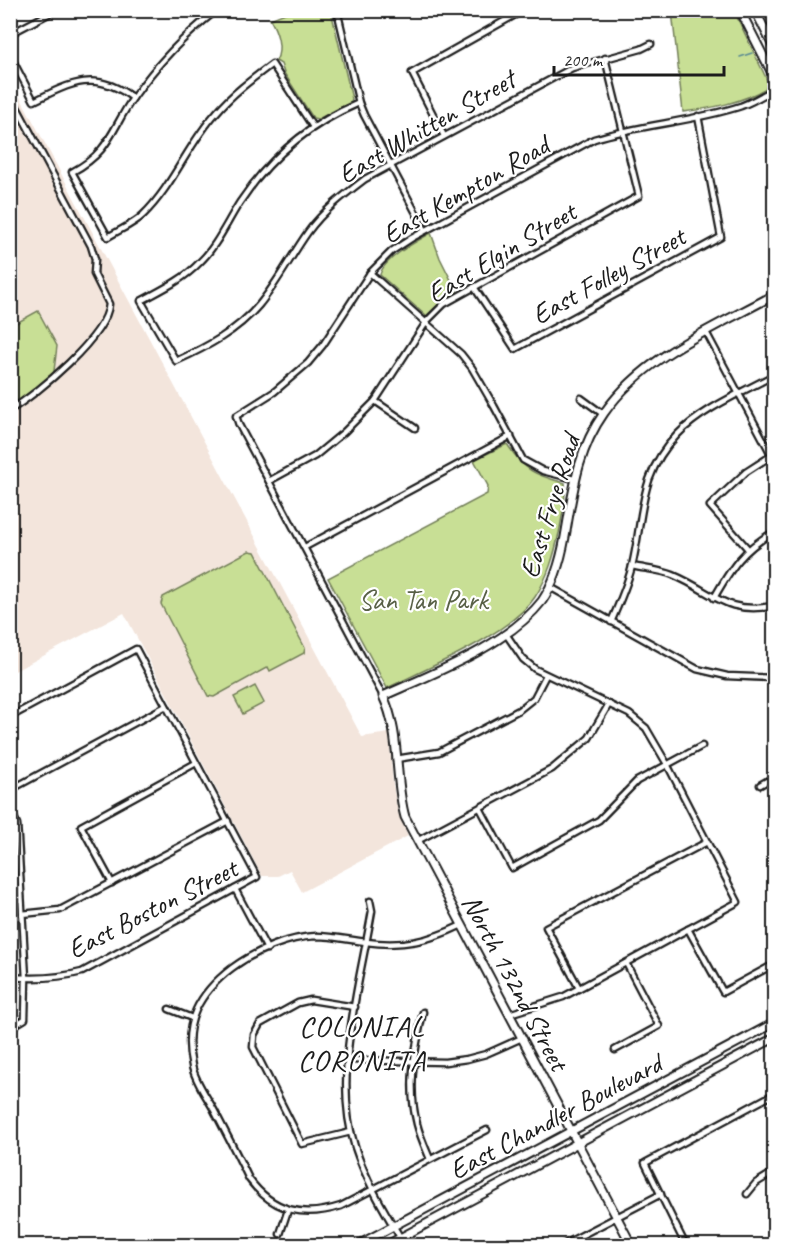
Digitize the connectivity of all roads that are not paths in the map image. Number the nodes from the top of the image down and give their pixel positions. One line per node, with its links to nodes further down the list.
1 (56, 10): 8 (street)
2 (217, 10): 16 (street)
3 (353, 10): 7 (street)
4 (524, 10): 21 (street)
5 (740, 10): 13 (street)
6 (755, 10): 10 (street)
7 (337, 12): 17 (street)
8 (10, 34)
9 (651, 44): 12 (street, East Whitten Street)
10 (774, 48)
11 (10, 56): 16 (street)
12 (605, 58): 20 (street); 21 (street, East Whitten Street)
13 (774, 77)
14 (774, 89): 18 (street, East Kempton Road)
15 (10, 94): 33 (street)
16 (133, 98): 19 (street)
17 (359, 104): 19 (street); 22 (street)
18 (699, 116): 20 (street, East Kempton Road); 25 (street, East Folley Street)
19 (313, 127): 22 (street, East Whitten Street)
20 (624, 130): 23 (street, East Kempton Road); 25 (street, East Elgin Street)
21 (444, 136): 22 (street, East Whitten Street)
22 (389, 166): 23 (street)
23 (425, 230): 24 (street, East Kempton Road)
24 (370, 273): 27 (street); 39 (street, East Kempton Road)
25 (474, 287): 27 (street, East Elgin Street)
26 (774, 295): 28 (street, East Frye Road)
27 (426, 321): 32 (street, East Elgin Street); 36 (street)
28 (706, 332): 30 (street); 34 (street, East Frye Road)
29 (774, 375): 30 (street)
30 (739, 394): 37 (street); 43 (street)
31 (581, 398): 34 (street)
32 (375, 401): 35 (street); 39 (street, East Elgin Street)
33 (10, 410)
34 (603, 414): 38 (street, East Frye Road)
35 (415, 428)
36 (511, 436): 38 (street); 41 (street)
37 (773, 455): 42 (street)
38 (574, 479): 44 (street, East Frye Road)
39 (269, 481): 41 (street)
40 (774, 532): 42 (street)
41 (305, 547): 51 (street)
42 (748, 549): 45 (street)
43 (632, 566): 45 (street); 47 (street)
44 (549, 587): 47 (street); 48 (street, East Frye Road)
45 (714, 598): 46 (street)
46 (774, 606)
47 (611, 622): 50 (street)
48 (507, 634): 49 (street); 51 (street, East Frye Road)
49 (546, 675): 52 (street); 56 (street)
50 (774, 678)
51 (383, 696): 56 (street, North 132nd Street)
52 (609, 704): 58 (street); 63 (street)
53 (166, 706): 54 (street); 57 (street); 61 (street)
54 (10, 717)
55 (702, 746): 58 (street)
56 (396, 759): 65 (street, North 132nd Street)
57 (196, 763): 64 (street); 67 (street)
58 (667, 764): 63 (street); 66 (street)
59 (774, 777): 60 (street)
60 (760, 785)
61 (10, 790)
62 (10, 808): 70 (street)
63 (480, 808): 65 (street)
64 (228, 821): 67 (street); 68 (street, East Boston Street)
65 (417, 841): 71 (street, North 132nd Street)
66 (707, 842): 72 (street); 79 (street)
67 (112, 883): 70 (street)
68 (235, 890): 74 (street); 78 (street, East Boston Street)
69 (370, 901): 73 (street)
70 (22, 914): 78 (street)
71 (462, 925): 73 (street); 83 (street, North 132nd Street)
72 (688, 929): 75 (street); 76 (street)
73 (367, 943): 74 (street); 80 (street)
74 (267, 949): 84 (street)
75 (626, 963): 79 (street); 89 (street)
76 (769, 967)
77 (10, 977): 78 (street, East Boston Street)
78 (26, 978): 86 (street)
79 (579, 988): 83 (street)
80 (356, 1006): 90 (street); 95 (street)
81 (169, 1009): 84 (street)
82 (423, 1012): 91 (street)
83 (509, 1014): 87 (street, North 132nd Street)
84 (192, 1018): 102 (street)
85 (774, 1023): 94 (street, East Chandler Boulevard)
86 (10, 1028)
87 (522, 1038): 91 (street); 94 (street, North 132nd Street)
88 (774, 1038): 96 (street, East Chandler Boulevard)
89 (615, 1050)
90 (348, 1060): 91 (street); 95 (street)
91 (413, 1060): 97 (street)
92 (774, 1094): 100 (street)
93 (488, 1130): 97 (street)
94 (572, 1131): 96 (street, North 132nd Street); 104 (street, East Chandler Boulevard)
95 (351, 1132): 99 (street)
96 (578, 1142): 103 (street, North 132nd Street); 106 (street, East Chandler Boulevard)
97 (430, 1159): 99 (street)
98 (774, 1172): 101 (street)
99 (374, 1189): 102 (street); 104 (street)
100 (661, 1194): 103 (street); 113 (street)
101 (747, 1194)
102 (288, 1210): 105 (street)
103 (618, 1216): 107 (street); 112 (street, North 132nd Street)
104 (393, 1226): 106 (street); 108 (street, East Chandler Boulevard)
105 (280, 1234)
106 (400, 1237): 109 (street, East Chandler Boulevard)
107 (574, 1239): 110 (street); 111 (street)
108 (356, 1245)
109 (385, 1245)
110 (561, 1245)
111 (577, 1245)
112 (632, 1245)
113 (686, 1245)

